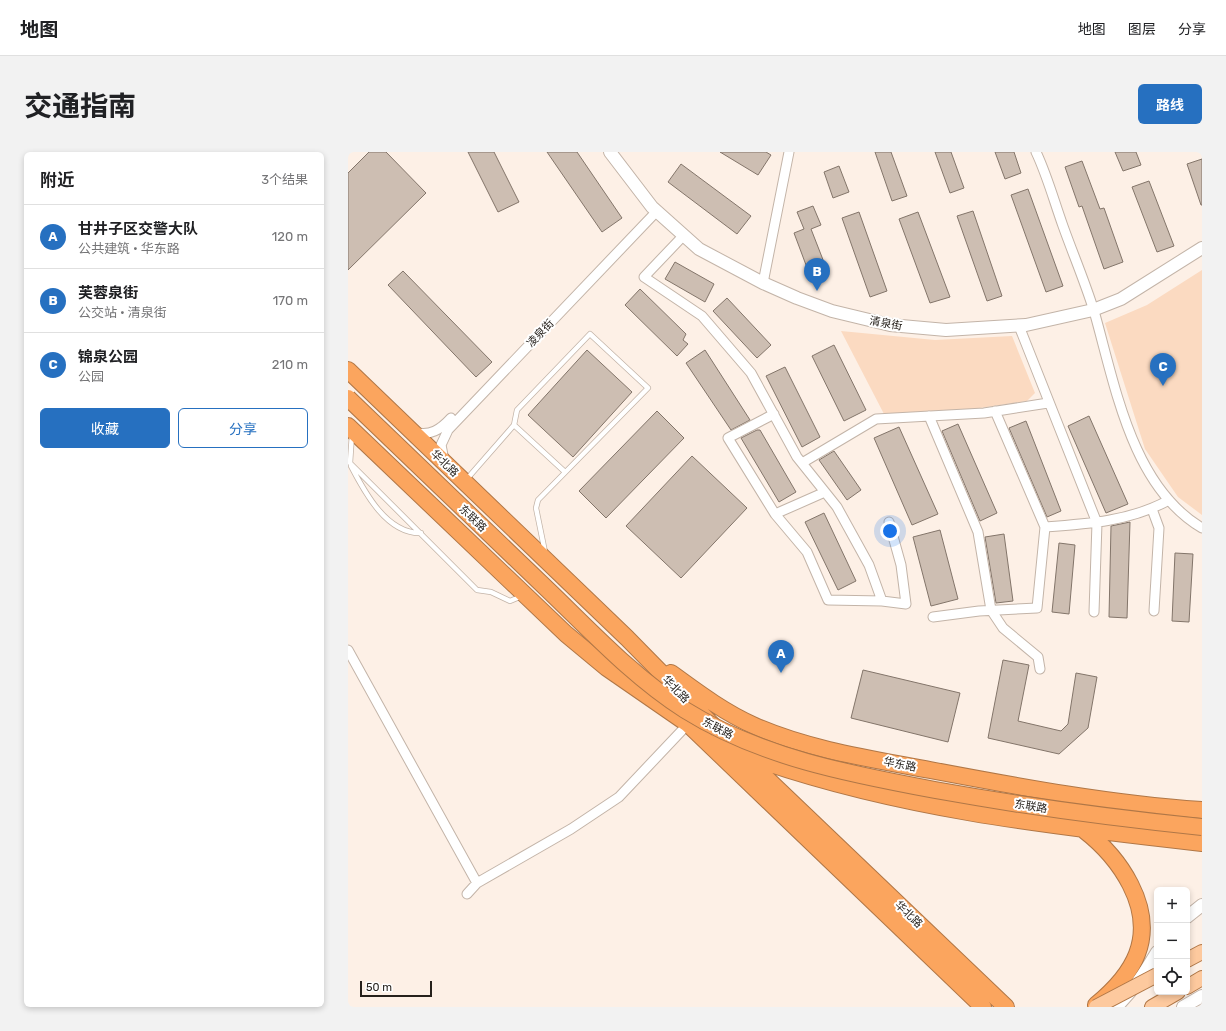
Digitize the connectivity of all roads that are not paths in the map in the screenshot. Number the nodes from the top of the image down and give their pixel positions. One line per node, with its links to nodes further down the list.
1 (610, 152): 4 (street, 清泉街)
2 (789, 152): 7 (street)
3 (1036, 152): 8 (street)
4 (655, 209): 5 (street, 清泉街); 18 (street, 凌泉街); 20 (street, 凌泉街)
5 (684, 235): 7 (street, 清泉街); 14 (street)
6 (1202, 248): 8 (street, 清泉街)
7 (763, 283): 9 (street, 清泉街)
8 (1093, 310): 9 (street, 清泉街); 25 (street)
9 (1019, 326): 12 (street)
10 (348, 370): 18 (highway, 华北路)
11 (348, 398): 46 (highway, 东联路, bridge)
12 (1048, 402): 13 (street); 29 (street)
13 (996, 411): 15 (street); 30 (street)
14 (774, 414): 21 (street); 27 (street)
15 (929, 416): 21 (street); 36 (street)
16 (514, 425): 22 (lane); 22 (lane); 23 (lane)
17 (350, 428): 19 (lane); 34 (highway, 华北路)
18 (413, 432): 20 (highway, 华北路)
19 (350, 463): 32 (lane); 32 (lane)
20 (445, 463): 23 (highway, 华北路)
21 (802, 463): 24 (street)
22 (565, 472): 33 (lane)
23 (464, 482): 33 (highway, 华北路)
24 (825, 492): 27 (street); 35 (street)
25 (1169, 500): 26 (street); 31 (street)
26 (1152, 509): 29 (street); 37 (street)
27 (775, 514): 35 (street)
28 (889, 522): 35 (street)
29 (1098, 523): 30 (street); 38 (street)
30 (1045, 527): 36 (street)
31 (1202, 528)
32 (421, 534): 34 (lane)
33 (547, 561): 40 (highway, 华北路)
34 (524, 595): 43 (highway, 华北路)
35 (882, 601)
36 (991, 610): 39 (street); 42 (street)
37 (1154, 610)
38 (1094, 612)
39 (933, 617)
40 (627, 638): 44 (highway, 华北路); 45 (highway, 华东路)
41 (348, 650): 49 (street)
42 (1040, 670)
43 (688, 724): 49 (street); 61 (highway, 华北路)
44 (740, 753): 47 (highway); 62 (highway, 华北路)
45 (1202, 810)
46 (1202, 827)
47 (1084, 830): 48 (highway); 63 (highway)
48 (1202, 843)
49 (477, 883): 50 (street)
50 (467, 894)
51 (1202, 905): 52 (street)
52 (1190, 915)
53 (1202, 952): 55 (main road)
54 (1154, 957): 65 (street)
55 (1189, 959)
56 (1154, 977): 64 (main road, bridge)
57 (1202, 978): 58 (main road)
58 (1190, 985)
59 (1173, 995): 66 (main road)
60 (1202, 996): 67 (street)
61 (983, 1007)
62 (1006, 1007)
63 (1093, 1007)
64 (1096, 1007)
65 (1116, 1007)
66 (1152, 1007)
67 (1182, 1007)

